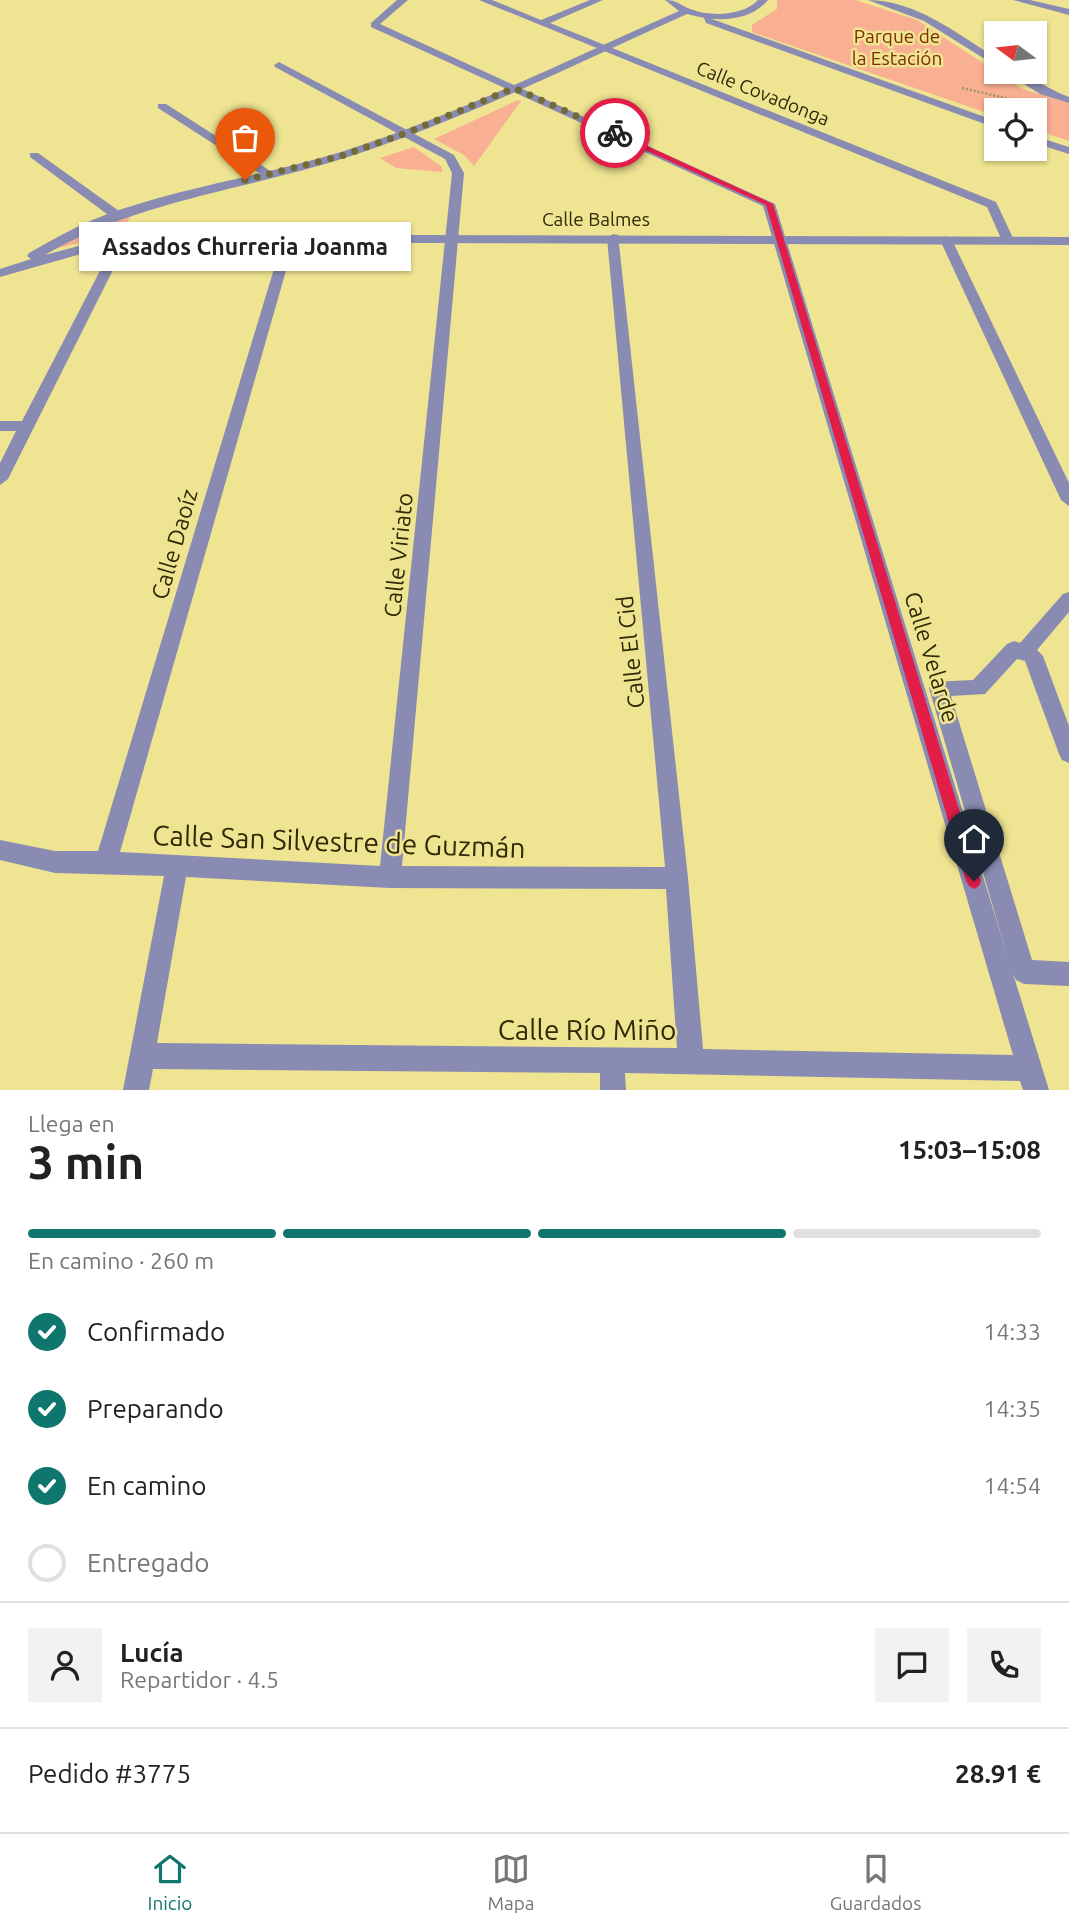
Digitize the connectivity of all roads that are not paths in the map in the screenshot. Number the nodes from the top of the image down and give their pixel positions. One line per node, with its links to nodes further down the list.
1 (403, 0): 18 (street, Calle Velarde)
2 (484, 0): 12 (street, Calle Covadonga)
3 (598, 0): 12 (street)
4 (667, 0): 8 (street)
5 (763, 0): 11 (street)
6 (873, 0): 15 (street)
7 (1018, 0): 9 (street)
8 (687, 11): 10 (street); 14 (street)
9 (1069, 12)
10 (705, 15): 11 (street); 13 (street)
11 (737, 15): 13 (street)
12 (542, 23): 14 (street, Calle Covadonga)
13 (736, 31): 21 (street)
14 (604, 48): 18 (street); 35 (street, Calle Covadonga)
15 (984, 55)
16 (279, 65): 22 (street, Calle Viriato)
17 (1030, 84): 19 (street)
18 (514, 88): 22 (street); 32 (street, Calle Velarde)
19 (1069, 100)
20 (162, 106): 26 (street)
21 (984, 121)
22 (409, 132): 26 (street); 30 (street, Calle Viriato)
23 (1047, 143): 24 (street)
24 (1069, 151)
25 (34, 155): 28 (street)
26 (269, 174): 27 (street)
27 (149, 204): 28 (street); 29 (street)
28 (115, 214): 37 (street)
29 (123, 238): 33 (street, Calle Balmes); 37 (street, Calle Balmes); 40 (street)
30 (454, 238): 31 (street, Calle Balmes); 33 (street, Calle Balmes); 49 (street, Calle Viriato)
31 (613, 238): 32 (street, Calle Balmes); 50 (street, Calle El Cid)
32 (781, 238): 34 (street, Calle Balmes); 55 (street, Calle Velarde)
33 (289, 239): 47 (street, Calle Daoíz)
34 (946, 240): 35 (street, Calle Balmes); 42 (street)
35 (1008, 240): 36 (street, Calle Balmes)
36 (1069, 241)
37 (16, 268): 38 (street, Calle Balmes)
38 (0, 273)
39 (0, 426): 40 (street)
40 (26, 426): 41 (street)
41 (0, 479)
42 (1069, 500)
43 (1069, 599): 44 (street)
44 (1023, 653): 45 (street); 51 (street)
45 (1069, 754)
46 (0, 850): 47 (street, Calle San Silvestre de Guzmán)
47 (106, 862): 48 (street, Calle San Silvestre de Guzmán)
48 (177, 867): 49 (street, Calle San Silvestre de Guzmán); 52 (street)
49 (390, 877): 50 (street, Calle San Silvestre de Guzmán)
50 (677, 878): 54 (street, Calle El Cid)
51 (1069, 974)
52 (144, 1056): 53 (street, Calle Río Miño); 56 (street)
53 (612, 1061): 54 (street, Calle Río Miño); 57 (street)
54 (691, 1061): 55 (street, Calle Río Miño)
55 (1033, 1079)
56 (136, 1090)
57 (612, 1090)

